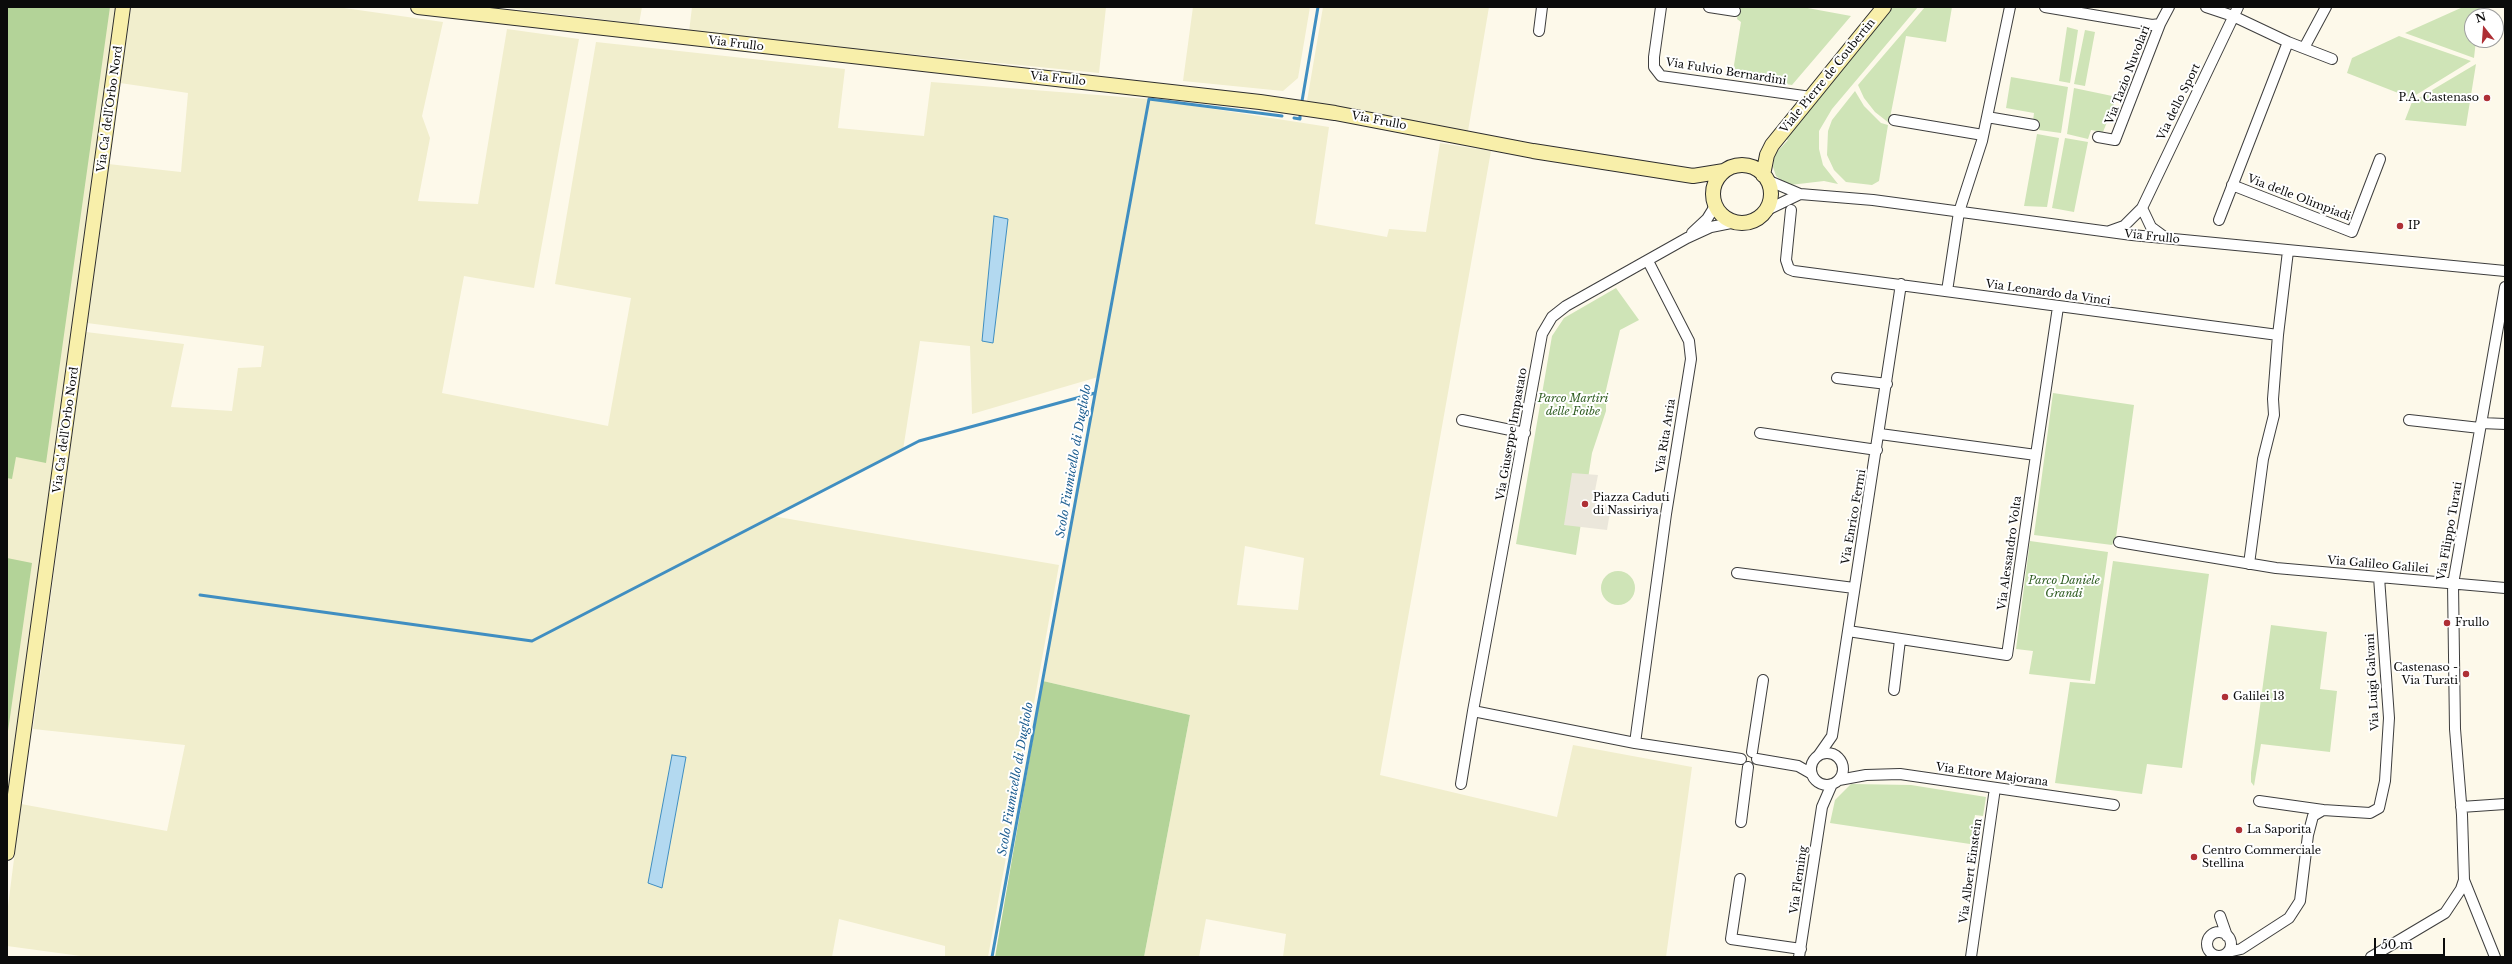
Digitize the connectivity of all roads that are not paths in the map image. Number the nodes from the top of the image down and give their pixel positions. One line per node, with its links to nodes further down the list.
1 (123, 7): 94 (street, Via Ca' dell'Orbo Nord)
2 (418, 7): 29 (street, Via Frullo)
3 (1542, 7): 15 (street)
4 (1661, 7): 19 (street, Via Fulvio Bernardini)
5 (1709, 7): 12 (street)
6 (1884, 7): 19 (street, Viale Pierre de Coubertin)
7 (2010, 7): 20 (street)
8 (2045, 7): 14 (street)
9 (2169, 7): 14 (street)
10 (2206, 7): 13 (street)
11 (2326, 7): 17 (street)
12 (1735, 10)
13 (2236, 11): 16 (street); 37 (street, Via dello Sport)
14 (2160, 24): 24 (street, Via Tazio Nuvolari)
15 (1539, 31)
16 (2288, 42): 17 (street); 31 (street, Via delle Olimpiadi)
17 (2304, 48): 18 (street)
18 (2332, 59)
19 (1811, 97): 25 (street, Viale Pierre de Coubertin)
20 (1987, 117): 22 (street); 23 (street)
21 (1894, 120): 23 (street)
22 (2034, 125)
23 (1983, 135): 36 (street)
24 (2098, 137)
25 (1772, 145): 27 (street, Viale Pierre de Coubertin); 30 (street, Viale Pierre de Coubertin)
26 (2380, 159): 31 (street, Via delle Olimpiadi)
27 (1741, 165): 28 (street); 30 (street)
28 (1724, 171): 29 (street, Via Frullo); 33 (street)
29 (1694, 176): 33 (street)
30 (1765, 178): 32 (street); 35 (street)
31 (2232, 185): 38 (street, Via delle Olimpiadi)
32 (1800, 194): 35 (street); 36 (street, Via Frullo)
33 (1714, 201): 39 (street); 42 (street, Via Giuseppe Impastato)
34 (1791, 210): 47 (street, Via Leonardo da Vinci)
35 (1765, 211): 39 (street)
36 (1959, 212): 40 (street, Via Frullo); 49 (street)
37 (2141, 212): 40 (street, Via dello Sport); 41 (street, Via dello Sport); 43 (street)
38 (2219, 220)
39 (1736, 222): 42 (street, Via Giuseppe Impastato)
40 (2106, 232): 41 (street, Via Frullo)
41 (2137, 236): 43 (street, Via Frullo)
42 (1686, 238): 45 (street, Via Giuseppe Impastato)
43 (2168, 239): 44 (street, Via Frullo)
44 (2288, 250): 46 (street, Via Frullo); 51 (street)
45 (1648, 261): 58 (street, Via Giuseppe Impastato); 76 (street, Via Rita Atria)
46 (2505, 271)
47 (1901, 284): 49 (street, Via Leonardo da Vinci); 53 (street, Via Enrico Fermi)
48 (2505, 287): 57 (street, Via Filippo Turati)
49 (1947, 291): 50 (street, Via Leonardo da Vinci)
50 (2058, 307): 51 (street, Via Leonardo da Vinci); 62 (street, Via Alessandro Volta)
51 (2278, 335): 64 (street)
52 (1837, 378): 53 (street)
53 (1887, 384): 60 (street, Via Enrico Fermi)
54 (1462, 420): 58 (street)
55 (2409, 420): 57 (street)
56 (2505, 424): 57 (street)
57 (2481, 425): 67 (street, Via Filippo Turati)
58 (1525, 433): 74 (street, Via Giuseppe Impastato)
59 (1760, 433): 61 (street)
60 (1880, 434): 61 (street, Via Enrico Fermi); 62 (street)
61 (1877, 450): 68 (street, Via Enrico Fermi)
62 (2036, 454): 71 (street, Via Alessandro Volta)
63 (2118, 542): 64 (street, Via Galileo Galilei)
64 (2249, 564): 66 (street, Via Galileo Galilei)
65 (1737, 573): 68 (street)
66 (2378, 577): 67 (street, Via Galileo Galilei); 92 (street, Via Luigi Galvani)
67 (2452, 584): 69 (street, Via Galileo Galilei); 91 (street, Via Filippo Turati)
68 (1854, 588): 70 (street, Via Enrico Fermi)
69 (2505, 588)
70 (1848, 631): 71 (street); 75 (street, Via Enrico Fermi)
71 (1900, 640): 73 (street)
72 (1763, 680): 77 (street)
73 (1894, 690)
74 (1473, 711): 76 (street); 85 (street, Via Giuseppe Impastato)
75 (1832, 736): 78 (street, Via Enrico Fermi); 79 (street, Via Enrico Fermi)
76 (1635, 743): 80 (street)
77 (1755, 755): 80 (street); 81 (street)
78 (1838, 759): 79 (street); 82 (street, Via Ettore Majorana); 84 (street)
79 (1815, 760): 81 (street); 83 (street)
80 (1744, 763): 93 (street)
81 (1798, 766): 83 (street)
82 (1866, 775): 84 (street, Via Ettore Majorana); 86 (street, Via Ettore Majorana)
83 (1814, 778): 84 (street); 90 (street, Via Fleming)
84 (1835, 782): 90 (street, Via Fleming)
85 (1460, 784)
86 (1995, 788): 89 (street, Via Ettore Majorana); 103 (street, Via Albert Einstein)
87 (2259, 801): 92 (street)
88 (2505, 804): 91 (street)
89 (2114, 805)
90 (1822, 807): 100 (street, Via Fleming)
91 (2461, 807): 96 (street, Via Filippo Turati)
92 (2323, 810): 99 (street)
93 (1741, 822)
94 (7, 853)
95 (1740, 879): 100 (street)
96 (2464, 880): 104 (street); 105 (street, Via Filippo Turati)
97 (2212, 935): 98 (street); 98 (street); 101 (street)
98 (2229, 939): 99 (street); 102 (street)
99 (2253, 941): 102 (street)
100 (1800, 953)
101 (2209, 953): 102 (street)
102 (2225, 955)
103 (1970, 957)
104 (2371, 957)
105 (2496, 957)

